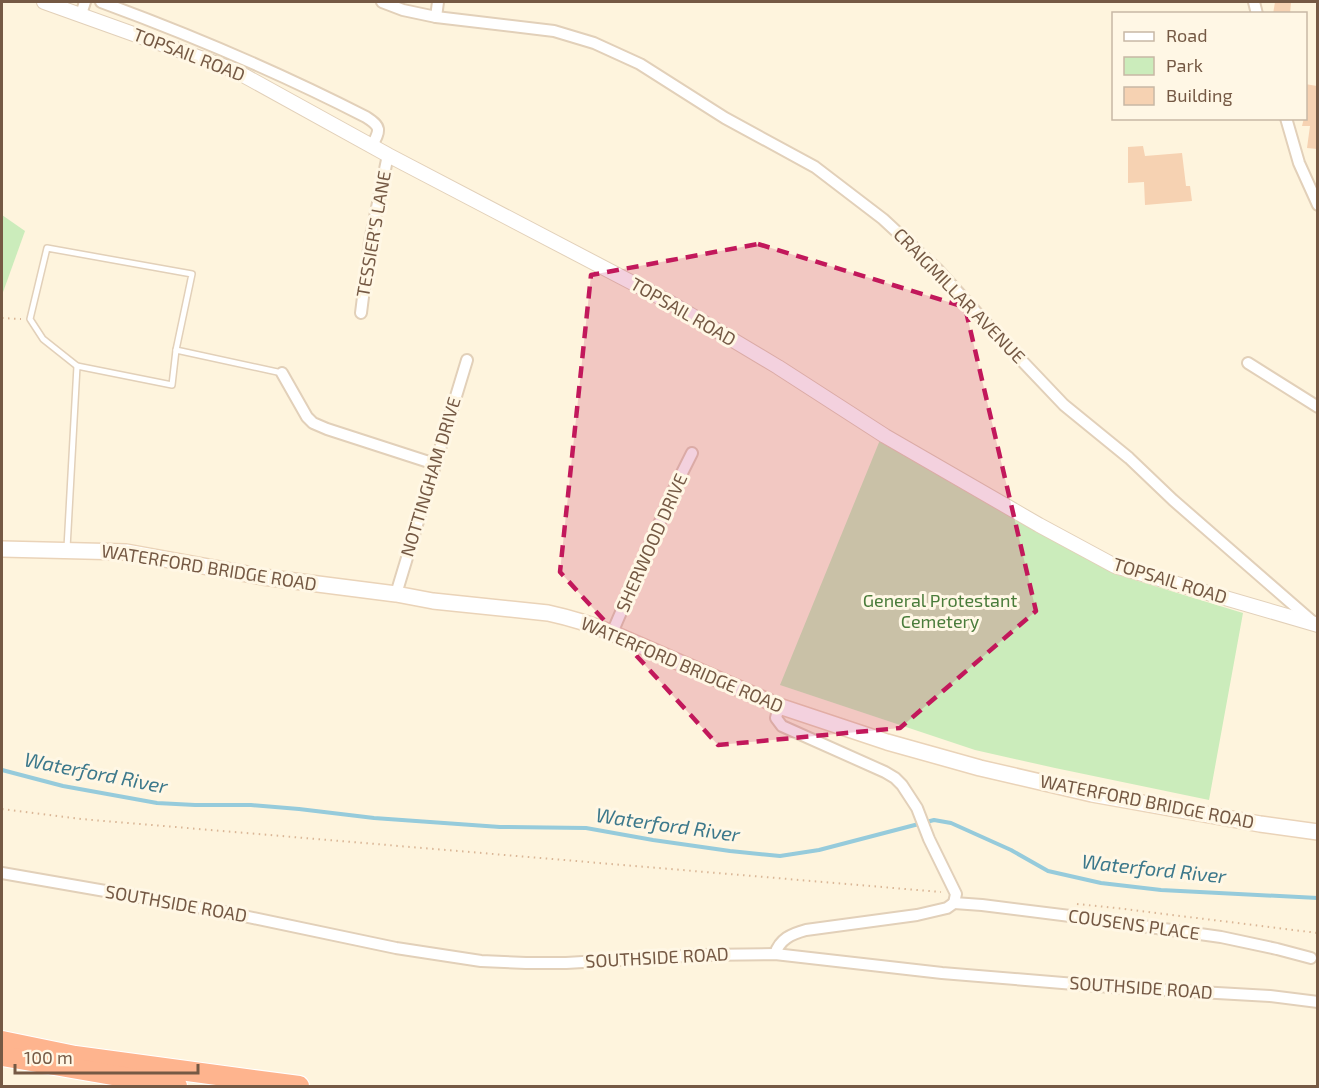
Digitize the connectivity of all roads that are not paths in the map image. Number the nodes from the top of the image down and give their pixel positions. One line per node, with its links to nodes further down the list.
1 (44, 2): 5 (street, TOPSAIL ROAD)
2 (101, 2): 8 (street)
3 (382, 2): 6 (street, CRAIGMILLAR AVENUE)
4 (438, 2): 6 (street)
5 (83, 8): 8 (street, TOPSAIL ROAD)
6 (436, 17): 23 (street, CRAIGMILLAR AVENUE)
7 (1287, 120): 10 (street)
8 (372, 146): 9 (street, TOPSAIL ROAD)
9 (388, 155): 11 (street, TESSIER'S LANE); 23 (street, TOPSAIL ROAD)
10 (1317, 205)
11 (360, 313)
12 (176, 350): 15 (lane); 15 (lane); 16 (lane)
13 (467, 360): 19 (street, NOTTINGHAM DRIVE)
14 (1248, 363): 17 (street)
15 (77, 366): 21 (lane)
16 (282, 373): 19 (street)
17 (1317, 407)
18 (692, 453): 24 (street, SHERWOOD DRIVE)
19 (435, 464): 22 (street, NOTTINGHAM DRIVE)
20 (2, 549): 21 (main road, WATERFORD BRIDGE ROAD)
21 (67, 550): 22 (main road, WATERFORD BRIDGE ROAD)
22 (396, 594): 24 (main road, WATERFORD BRIDGE ROAD)
23 (1317, 625)
24 (612, 633): 25 (main road, WATERFORD BRIDGE ROAD)
25 (779, 706): 26 (main road, WATERFORD BRIDGE ROAD); 28 (street)
26 (1317, 832)
27 (2, 873): 29 (street, SOUTHSIDE ROAD)
28 (954, 903): 29 (street); 30 (street, COUSENS PLACE)
29 (775, 954): 31 (street, SOUTHSIDE ROAD)
30 (1311, 958)
31 (1317, 1002)
32 (2, 1041): 35 (highway)
33 (2, 1056): 34 (highway)
34 (177, 1086)
35 (299, 1086)

